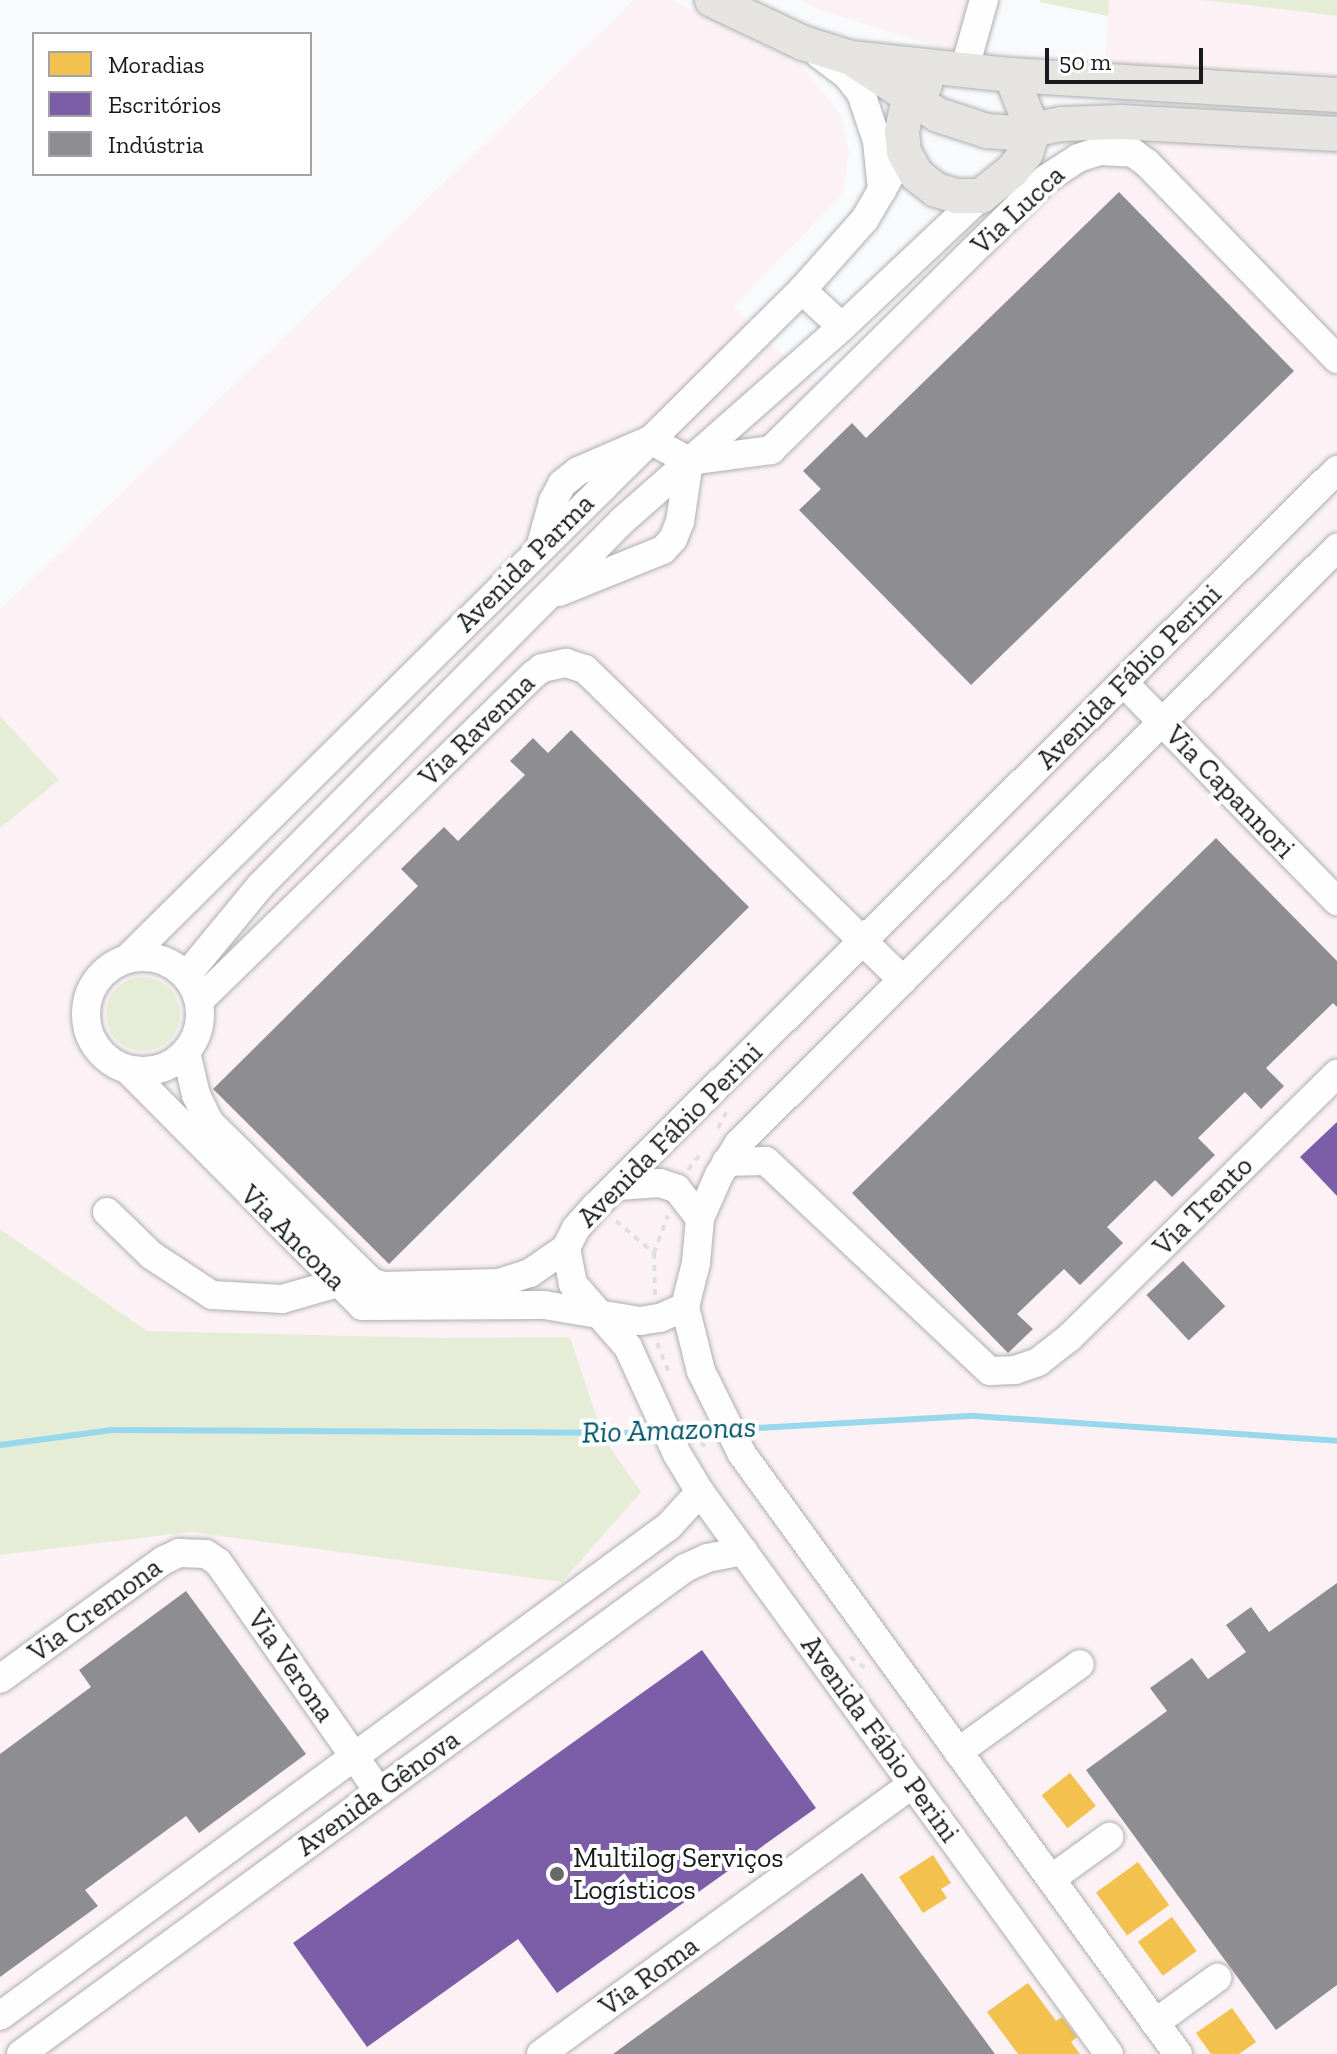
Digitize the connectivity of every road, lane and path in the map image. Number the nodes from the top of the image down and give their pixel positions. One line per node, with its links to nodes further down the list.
1 (712, 0): 3 (main road)
2 (984, 0): 5 (street)
3 (803, 43): 4 (main road); 12 (street)
4 (851, 58): 5 (main road); 8 (main road)
5 (954, 70): 6 (main road); 8 (main road)
6 (1011, 75): 7 (main road); 9 (main road)
7 (1337, 95)
8 (913, 100): 9 (main road); 11 (main road)
9 (1033, 131): 10 (main road); 13 (main road)
10 (1337, 134)
11 (904, 152): 12 (street, Avenida Parma); 13 (main road)
12 (882, 192): 14 (street, Avenida Parma)
13 (981, 196): 15 (street, Avenida Parma)
14 (802, 290): 15 (street); 17 (street, Avenida Parma)
15 (842, 327): 18 (street, Avenida Parma)
16 (1337, 359): 18 (street, Via Lucca)
17 (650, 440): 18 (street); 26 (street, Avenida Parma)
18 (689, 461): 21 (street, Avenida Parma); 21 (street)
19 (1337, 470): 22 (street, Avenida Fábio Perini)
20 (1337, 548): 23 (street, Avenida Fábio Perini)
21 (549, 596): 27 (street, Avenida Parma)
22 (1124, 683): 23 (street, Via Capannori); 25 (street, Avenida Fábio Perini)
23 (1162, 722): 24 (street, Via Capannori); 28 (street, Avenida Fábio Perini)
24 (1337, 901)
25 (863, 942): 28 (street, Via Ravenna); 29 (street, Via Ravenna); 34 (street, Avenida Fábio Perini)
26 (127, 959): 27 (street); 31 (street)
27 (186, 976): 29 (street)
28 (903, 980): 33 (street, Avenida Fábio Perini)
29 (199, 1001): 30 (street)
30 (186, 1052): 31 (street); 38 (street, Via Ancona)
31 (128, 1070): 40 (street, Via Ancona)
32 (1337, 1074): 33 (street, Via Trento)
33 (726, 1162): 37 (street, Avenida Fábio Perini)
34 (618, 1186): 35 (street, Avenida Fábio Perini); 37 (street)
35 (597, 1205): 38 (street, Avenida Fábio Perini); 39 (path)
36 (107, 1212): 40 (street)
37 (700, 1218): 41 (street, Avenida Fábio Perini)
38 (566, 1248): 42 (street, Avenida Fábio Perini)
39 (654, 1253)
40 (338, 1283): 42 (street, Via Ancona)
41 (685, 1307): 42 (street); 50 (street, Avenida Fábio Perini)
42 (597, 1312): 45 (street, Avenida Fábio Perini)
43 (693, 1426): 44 (path)
44 (707, 1454)
45 (700, 1492): 47 (street, Avenida Fábio Perini); 51 (street, Avenida Gênova)
46 (194, 1551): 49 (street, Via Cremona); 51 (street, Via Verona)
47 (743, 1551): 52 (street, Avenida Fábio Perini); 53 (street, Avenida Gênova)
48 (1080, 1664): 50 (street)
49 (0, 1679)
50 (958, 1752): 55 (street, Avenida Fábio Perini)
51 (354, 1757): 53 (street, Via Verona); 57 (street, Avenida Gênova)
52 (913, 1784): 62 (street, Via Roma); 63 (street, Avenida Fábio Perini)
53 (379, 1792): 61 (street, Avenida Gênova)
54 (1109, 1837): 55 (street)
55 (1051, 1879): 58 (street, Avenida Fábio Perini)
56 (1217, 1978): 58 (street)
57 (0, 2016)
58 (1155, 2023): 64 (street, Avenida Fábio Perini)
59 (0, 2038): 60 (street)
60 (12, 2054)
61 (21, 2054)
62 (541, 2054)
63 (1109, 2054)
64 (1178, 2054)

